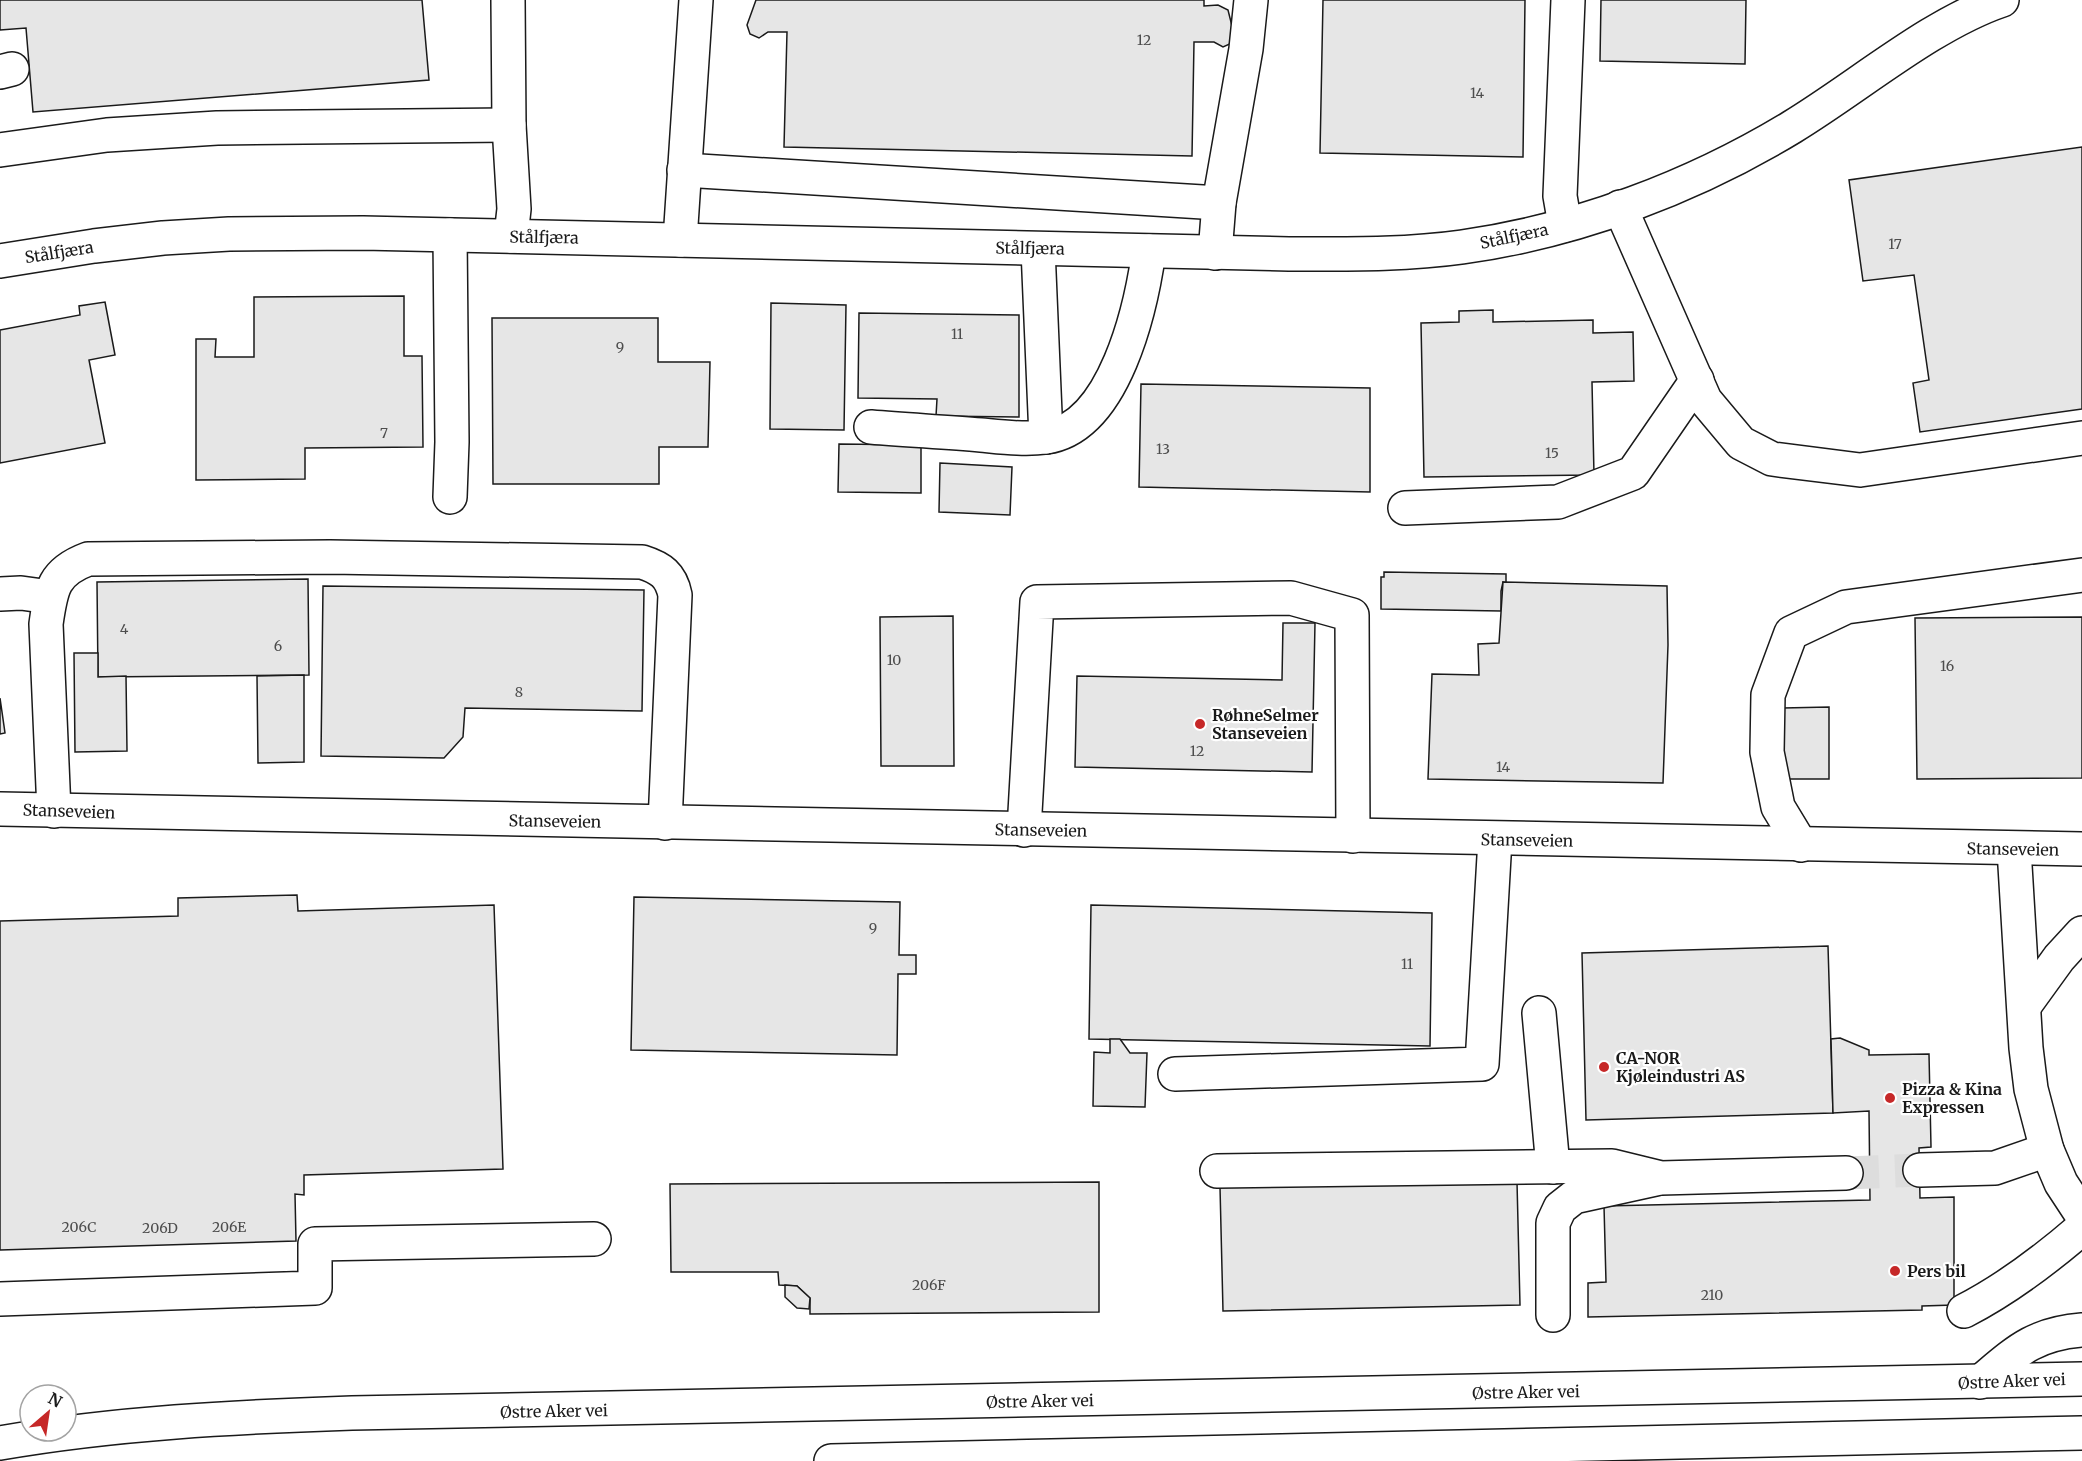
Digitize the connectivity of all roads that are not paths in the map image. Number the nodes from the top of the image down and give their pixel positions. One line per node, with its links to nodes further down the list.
1 (508, 0): 6 (main road)
2 (696, 0): 8 (main road)
3 (1251, 0): 9 (main road)
4 (1568, 0): 11 (main road)
5 (2002, 0): 10 (main road, Stålfjæra)
6 (509, 125): 7 (main road); 13 (main road)
7 (0, 150)
8 (684, 170): 9 (main road); 14 (main road)
9 (1219, 202): 17 (main road)
10 (1620, 207): 11 (main road, Stålfjæra); 19 (main road)
11 (1565, 225): 17 (main road, Stålfjæra)
12 (450, 235): 13 (main road, Stålfjæra); 18 (main road, Stålfjæra); 23 (main road)
13 (511, 236): 14 (main road, Stålfjæra)
14 (680, 240): 15 (main road, Stålfjæra)
15 (1038, 249): 16 (main road, Stålfjæra); 21 (main road)
16 (1149, 251): 17 (main road, Stålfjæra); 21 (main road)
17 (1215, 253)
18 (0, 261)
19 (1697, 380): 22 (main road); 24 (main road)
20 (871, 427): 21 (main road)
21 (1046, 437)
22 (2082, 438)
23 (450, 497)
24 (1405, 508)
25 (2082, 575): 34 (main road)
26 (0, 594): 27 (main road)
27 (50, 597): 29 (main road); 30 (main road)
28 (0, 809): 29 (main road, Stanseveien)
29 (54, 811): 30 (main road, Stanseveien)
30 (665, 823): 31 (main road, Stanseveien)
31 (1024, 830): 32 (main road, Stanseveien); 32 (main road)
32 (1353, 836): 33 (main road, Stanseveien)
33 (1495, 839): 34 (main road, Stanseveien); 40 (main road)
34 (1801, 845): 35 (main road, Stanseveien)
35 (2014, 849): 36 (main road, Stanseveien); 38 (main road)
36 (2082, 849)
37 (2082, 933): 38 (main road)
38 (2025, 1005): 41 (main road)
39 (1539, 1013): 42 (main road)
40 (1175, 1074)
41 (2047, 1150): 43 (main road); 47 (main road)
42 (1553, 1167): 44 (main road); 46 (main road)
43 (1920, 1170)
44 (1217, 1171)
45 (1846, 1173): 46 (main road)
46 (1661, 1178): 52 (main road)
47 (2082, 1215)
48 (2082, 1228): 51 (main road)
49 (594, 1239): 50 (main road)
50 (0, 1299)
51 (1964, 1311)
52 (1553, 1315)
53 (2082, 1329): 55 (main road)
54 (2082, 1379): 55 (main road, Østre Aker vei)
55 (1980, 1382): 57 (main road, Østre Aker vei)
56 (2082, 1434): 58 (main road)
57 (0, 1443)
58 (1746, 1451): 59 (main road)
59 (1465, 1454): 60 (main road)
60 (831, 1461)

